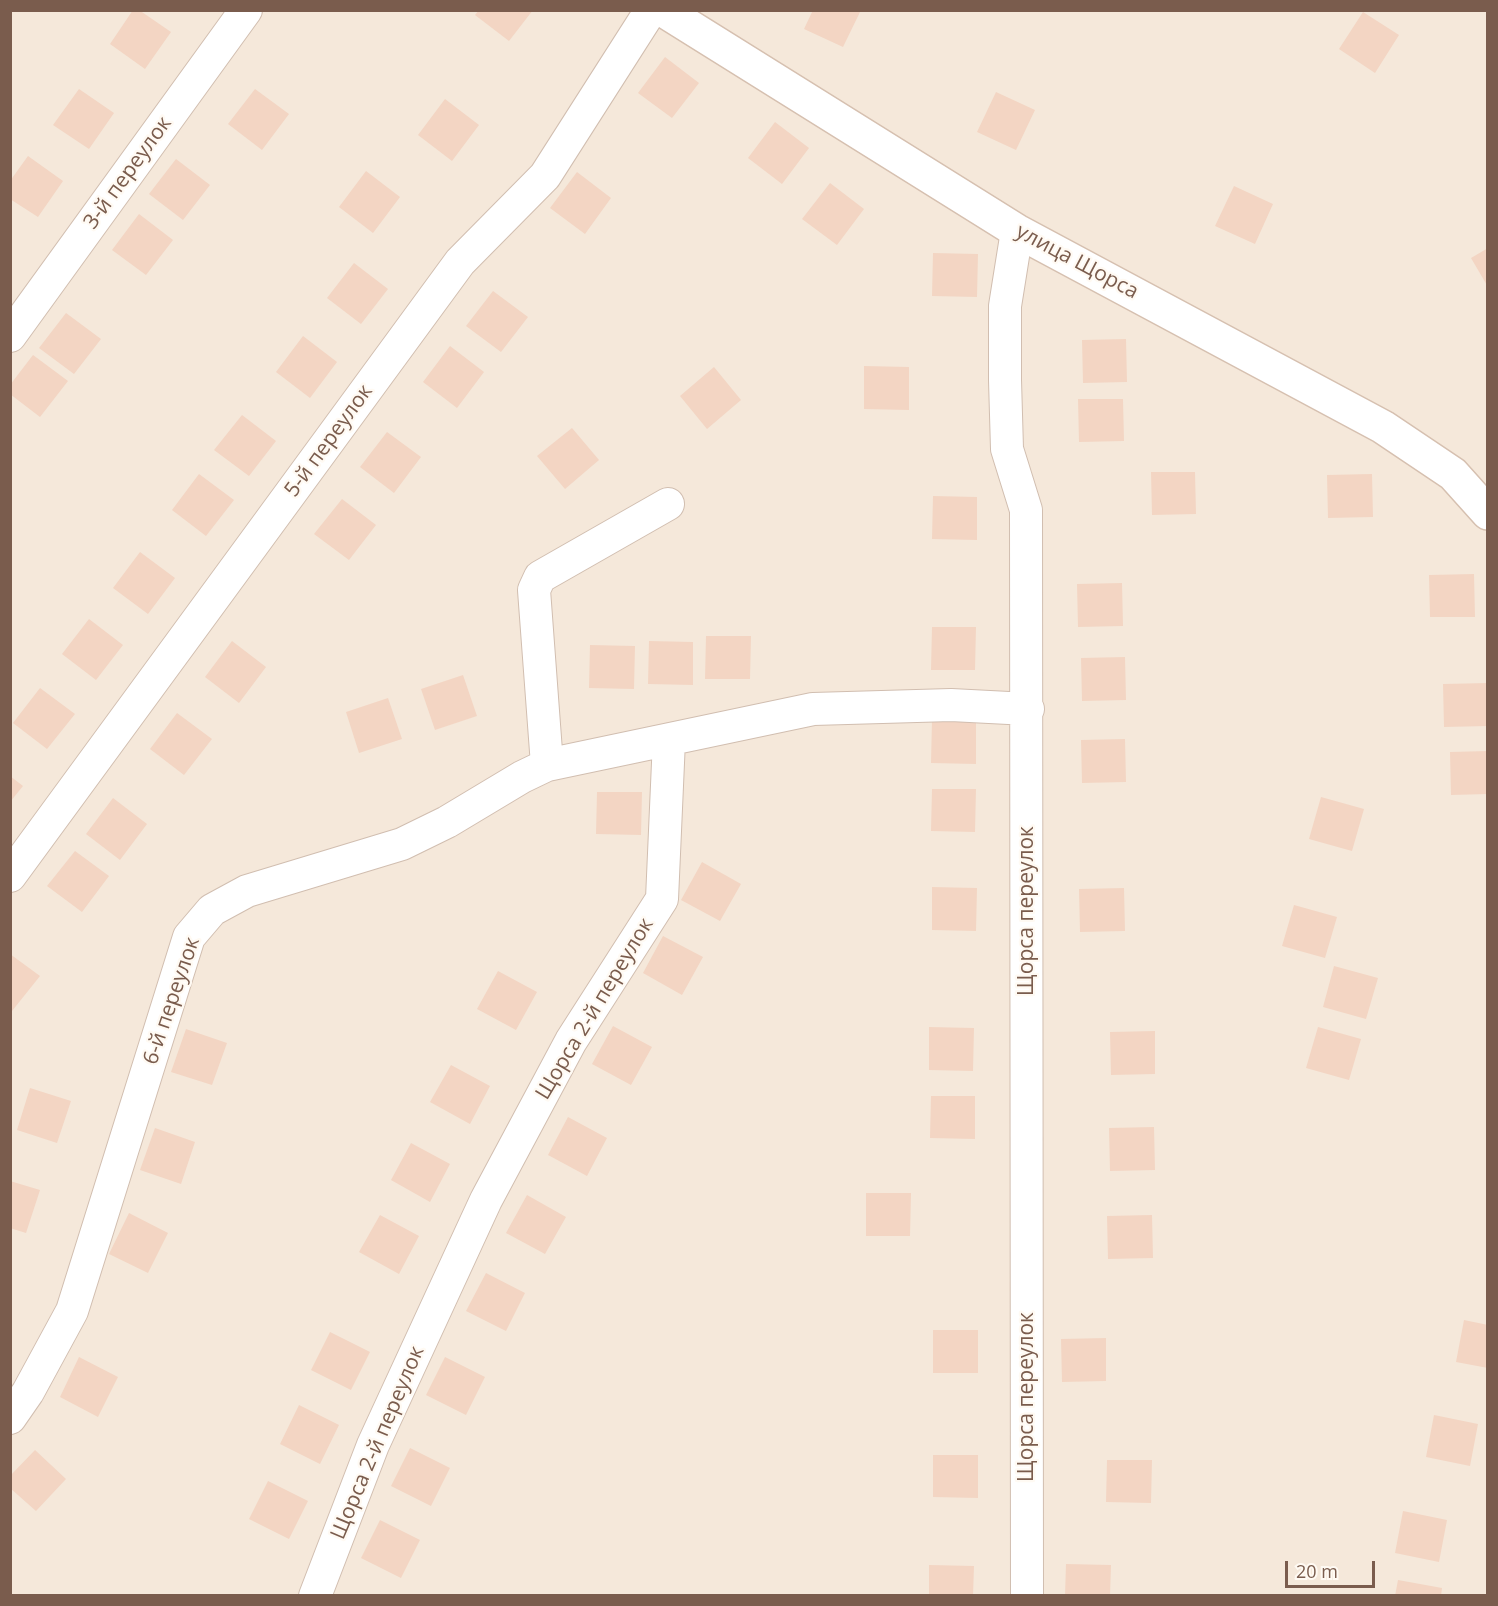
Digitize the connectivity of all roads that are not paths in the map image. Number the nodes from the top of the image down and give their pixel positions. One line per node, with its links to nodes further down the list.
1 (246, 10): 5 (street, 3-й переулок)
2 (651, 10): 11 (street, 5-й переулок)
3 (663, 10): 4 (street, улица Щорса)
4 (1017, 231): 7 (street, улица Щорса); 8 (street, Щорса переулок)
5 (10, 336)
6 (668, 504): 10 (street)
7 (1488, 513)
8 (1028, 709): 9 (street); 14 (street, Щорса переулок)
9 (669, 740): 10 (street, 6-й переулок); 13 (street, Щорса 2-й переулок)
10 (547, 765): 12 (street, 6-й переулок)
11 (10, 876)
12 (10, 1418)
13 (315, 1596)
14 (1027, 1596)

